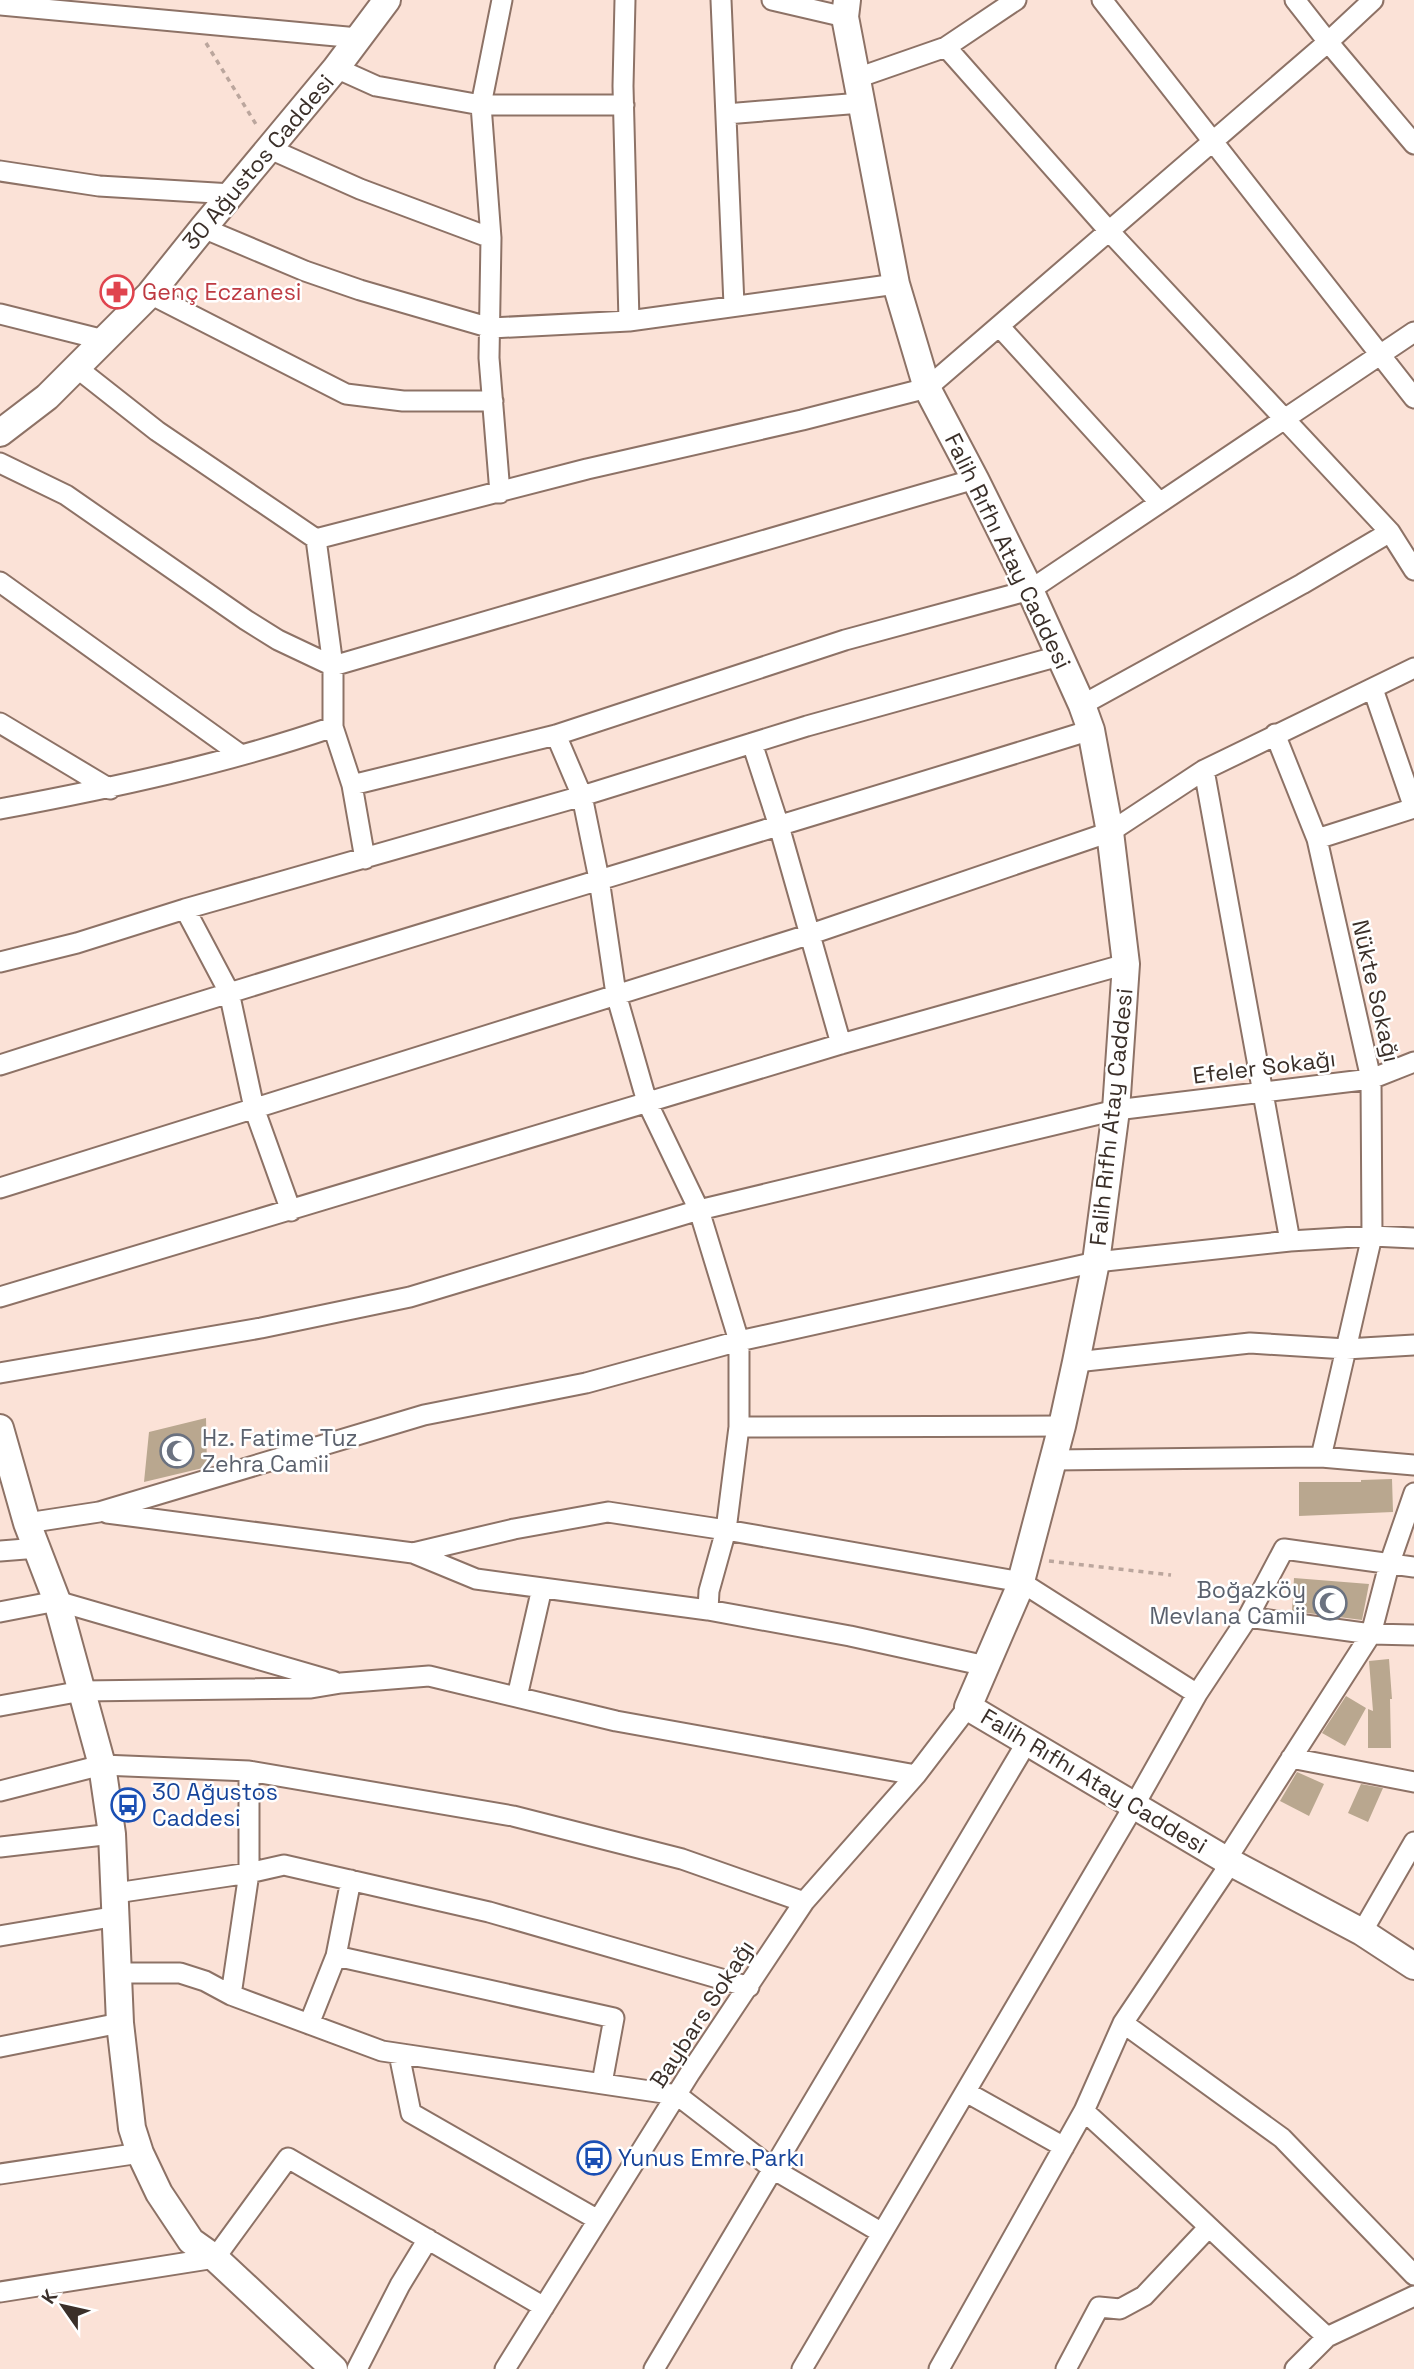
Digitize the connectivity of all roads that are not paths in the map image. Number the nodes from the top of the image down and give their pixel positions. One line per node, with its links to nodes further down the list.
1 (387, 0): 12 (street, 30 Ağustos Caddesi)
2 (502, 0): 17 (street)
3 (625, 0): 18 (street)
4 (721, 0): 19 (street)
5 (772, 0): 11 (street)
6 (1016, 0): 14 (street)
7 (1102, 0): 20 (street)
8 (1295, 0): 13 (street)
9 (1373, 0): 13 (street)
10 (0, 5): 12 (street)
11 (846, 8): 16 (street, Falih Rıfhı Atay Caddesi)
12 (358, 38): 15 (street, 30 Ağustos Caddesi)
13 (1328, 42): 20 (street); 21 (street)
14 (946, 47): 16 (street); 26 (street)
15 (336, 68): 17 (street); 22 (street, 30 Ağustos Caddesi)
16 (859, 91): 19 (street); 28 (street, Falih Rıfhı Atay Caddesi)
17 (481, 105): 18 (street); 27 (street)
18 (624, 105): 32 (street)
19 (726, 114): 30 (street)
20 (1214, 141): 26 (street); 37 (street)
21 (1414, 144)
22 (271, 149): 24 (street, 30 Ağustos Caddesi); 27 (street)
23 (0, 171): 24 (street)
24 (232, 194): 25 (street, 30 Ağustos Caddesi)
25 (203, 228): 29 (street, 30 Ağustos Caddesi); 34 (street)
26 (1109, 231): 33 (street); 42 (street)
27 (491, 238): 34 (street)
28 (896, 284): 30 (street); 39 (street, Falih Rıfhı Atay Caddesi)
29 (150, 294): 36 (street, 30 Ağustos Caddesi); 41 (street)
30 (733, 305): 32 (street)
31 (0, 314): 36 (street)
32 (629, 321): 34 (street)
33 (999, 326): 39 (street); 47 (street)
34 (491, 328): 41 (street)
35 (1414, 332): 37 (street)
36 (104, 340): 38 (street, 30 Ağustos Caddesi)
37 (1381, 354): 40 (street); 42 (street)
38 (77, 368): 43 (street, 30 Ağustos Caddesi); 49 (street)
39 (927, 388): 45 (street, Falih Rıfhı Atay Caddesi); 46 (street)
40 (1414, 398)
41 (493, 401): 46 (street)
42 (1285, 418): 47 (street); 48 (street)
43 (0, 433)
44 (0, 463): 54 (street)
45 (975, 478): 52 (street, Falih Rıfhı Atay Caddesi); 54 (street)
46 (500, 493): 49 (street)
47 (1159, 502): 52 (street)
48 (1390, 532): 50 (street); 57 (street)
49 (316, 539): 54 (street)
50 (1414, 570)
51 (0, 582): 64 (street)
52 (1030, 590): 53 (street, Falih Rıfhı Atay Caddesi); 62 (street)
53 (1059, 656): 57 (street, Falih Rıfhı Atay Caddesi); 63 (street)
54 (333, 666): 59 (street)
55 (1414, 668): 56 (street)
56 (1373, 689): 61 (street); 69 (street)
57 (1082, 705): 60 (street, Falih Rıfhı Atay Caddesi)
58 (0, 723): 67 (street)
59 (333, 727): 64 (street); 66 (street)
60 (1091, 730): 71 (street); 72 (street, Falih Rıfhı Atay Caddesi)
61 (1275, 734): 65 (street); 73 (street, Nükte Sokağı)
62 (556, 735): 66 (street); 68 (street)
63 (752, 743): 68 (street); 71 (street)
64 (241, 755): 67 (street)
65 (1204, 770): 72 (street); 86 (street)
66 (352, 785): 74 (street)
67 (110, 789): 70 (street)
68 (582, 796): 74 (street); 75 (street)
69 (1414, 808): 73 (street)
70 (0, 809)
71 (779, 826): 75 (street); 77 (street)
72 (1110, 832): 77 (street); 79 (street, Falih Rıfhı Atay Caddesi)
73 (1317, 839): 85 (street, Nükte Sokağı)
74 (365, 859): 76 (street)
75 (599, 879): 80 (street); 81 (street)
76 (186, 909): 78 (street); 80 (street)
77 (811, 934): 81 (street); 82 (street)
78 (0, 962)
79 (1126, 964): 82 (street); 89 (street, Falih Rıfhı Atay Caddesi)
80 (229, 992): 84 (street); 88 (street)
81 (616, 994): 87 (street); 88 (street)
82 (841, 1044): 87 (street)
83 (1414, 1062): 85 (street, Efeler Sokağı)
84 (0, 1065)
85 (1371, 1079): 86 (street, Efeler Sokağı); 93 (street, Nükte Sokağı)
86 (1263, 1091): 89 (street, Efeler Sokağı); 95 (street)
87 (647, 1102): 91 (street); 92 (street)
88 (254, 1108): 90 (street); 92 (street)
89 (1116, 1110): 91 (street, Efeler Sokağı); 96 (street, Falih Rıfhı Atay Caddesi)
90 (0, 1188)
91 (699, 1210): 98 (street); 102 (street, Efeler Sokağı)
92 (291, 1211): 97 (street)
93 (1372, 1236): 94 (street); 95 (street); 100 (street, Nükte Sokağı)
94 (1414, 1238)
95 (1290, 1241): 96 (street)
96 (1096, 1262): 98 (street); 101 (street, Falih Rıfhı Atay Caddesi)
97 (0, 1297)
98 (739, 1341): 104 (street); 110 (street)
99 (1414, 1345): 100 (street)
100 (1346, 1349): 101 (street); 106 (street, Nükte Sokağı)
101 (1076, 1362): 103 (street, Falih Rıfhı Atay Caddesi)
102 (0, 1373)
103 (1062, 1426): 104 (street); 107 (street, Falih Rıfhı Atay Caddesi)
104 (739, 1427): 112 (street)
105 (2, 1439): 111 (street)
106 (1321, 1457): 107 (street); 108 (street)
107 (1053, 1460): 118 (street, Falih Rıfhı Atay Caddesi)
108 (1414, 1465)
109 (1414, 1493): 116 (street)
110 (99, 1511): 111 (street); 115 (street)
111 (27, 1523): 113 (street)
112 (726, 1530): 115 (street); 118 (street); 121 (street)
113 (38, 1548): 114 (street); 120 (street)
114 (0, 1551)
115 (414, 1553): 119 (street)
116 (1389, 1565): 117 (street); 123 (street); 124 (street)
117 (1414, 1567)
118 (1023, 1570): 126 (street, Falih Rıfhı Atay Caddesi); 129 (street)
119 (542, 1588): 121 (street); 130 (street)
120 (57, 1601): 122 (street); 127 (street); 128 (street)
121 (708, 1610): 126 (street)
122 (0, 1612)
123 (1248, 1617): 124 (street); 129 (street)
124 (1371, 1634): 125 (street); 134 (street)
125 (1414, 1635)
126 (986, 1666): 132 (street, Falih Rıfhı Atay Caddesi)
127 (341, 1683): 128 (street); 130 (street)
128 (82, 1691): 131 (street); 135 (street)
129 (1197, 1694): 140 (street)
130 (517, 1697): 137 (street)
131 (0, 1706)
132 (968, 1707): 133 (street, Falih Rıfhı Atay Caddesi); 137 (street, Baybars Sokağı)
133 (1027, 1742): 140 (street, Falih Rıfhı Atay Caddesi); 167 (street)
134 (1292, 1758): 138 (street); 144 (street)
135 (102, 1765): 136 (street); 139 (street); 141 (street)
136 (249, 1771): 145 (street); 147 (street)
137 (916, 1775): 147 (street, Baybars Sokağı)
138 (1414, 1782)
139 (0, 1791)
140 (1135, 1804): 144 (street, Falih Rıfhı Atay Caddesi); 162 (street)
141 (112, 1834): 143 (street); 148 (street)
142 (1414, 1842): 149 (street)
143 (0, 1847)
144 (1226, 1860): 149 (street, Falih Rıfhı Atay Caddesi); 157 (street)
145 (248, 1873): 146 (street); 148 (street); 155 (street)
146 (351, 1880): 151 (street); 154 (street)
147 (804, 1902): 154 (street, Baybars Sokağı)
148 (116, 1904): 150 (street); 153 (street)
149 (1362, 1932): 152 (street, Falih Rıfhı Atay Caddesi)
150 (0, 1936)
151 (337, 1956): 158 (street); 161 (street)
152 (1414, 1966)
153 (119, 1973): 155 (street); 156 (street)
154 (749, 1987): 163 (street, Baybars Sokağı)
155 (232, 1995): 158 (street)
156 (120, 2023): 159 (street); 166 (street)
157 (1123, 2023): 164 (street); 174 (street)
158 (309, 2024): 160 (street)
159 (0, 2047)
160 (399, 2054): 161 (street); 169 (street)
161 (602, 2083): 163 (street)
162 (966, 2092): 165 (street); 171 (street)
163 (677, 2095): 167 (street); 169 (street, Baybars Sokağı)
164 (1084, 2111): 165 (street); 170 (street)
165 (1064, 2147): 184 (street)
166 (140, 2152): 168 (street); 173 (street)
167 (773, 2169): 171 (street); 182 (street)
168 (0, 2174)
169 (598, 2221): 177 (street, Baybars Sokağı)
170 (1208, 2228): 178 (street); 185 (street)
171 (883, 2233): 183 (street)
172 (428, 2239): 173 (street); 177 (street); 180 (street)
173 (215, 2258): 175 (street); 179 (street)
174 (1414, 2275)
175 (0, 2292)
176 (1414, 2296): 178 (street)
177 (544, 2306): 181 (street, Baybars Sokağı)
178 (1326, 2337): 186 (street)
179 (334, 2369)
180 (356, 2369)
181 (505, 2369)
182 (654, 2369)
183 (802, 2369)
184 (939, 2369)
185 (1066, 2369)
186 (1295, 2369)

